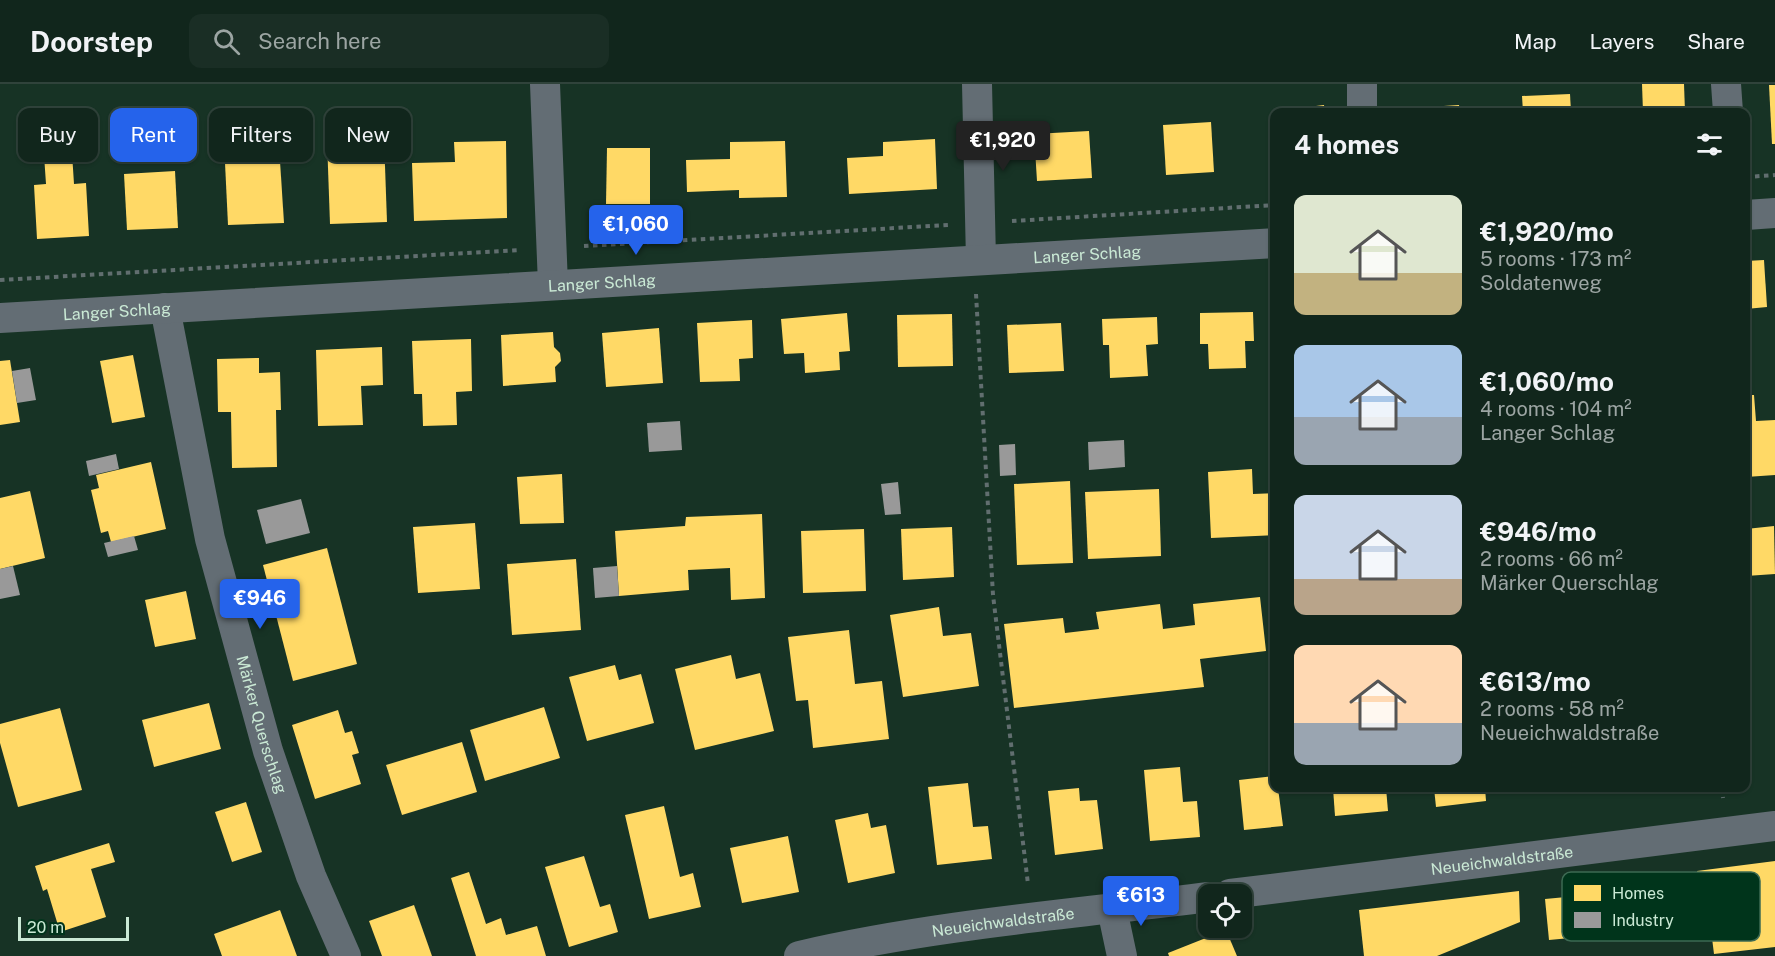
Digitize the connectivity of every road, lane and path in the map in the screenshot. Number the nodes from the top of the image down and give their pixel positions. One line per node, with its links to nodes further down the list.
1 (545, 84): 14 (street)
2 (977, 84): 12 (street)
3 (1362, 84): 5 (street)
4 (1726, 84): 6 (street)
5 (1362, 108)
6 (1728, 108)
7 (1775, 176): 8 (path)
8 (1750, 177)
9 (1270, 205): 12 (path)
10 (1775, 213): 11 (street)
11 (1750, 215)
12 (980, 223): 14 (path); 15 (street)
13 (1270, 243): 15 (street, Langer Schlag)
14 (552, 248): 16 (path); 17 (street)
15 (981, 260): 17 (street, Langer Schlag); 24 (path)
16 (0, 280)
17 (554, 285): 18 (street, Langer Schlag)
18 (165, 308): 19 (street, Langer Schlag); 25 (street, Märker Querschlag)
19 (0, 318)
20 (1775, 826): 21 (street, Neueichwaldstraße)
21 (1252, 891)
22 (1198, 898): 23 (street, Neueichwaldstraße)
23 (1112, 909): 24 (street, Neueichwaldstraße); 27 (street)
24 (1032, 917): 26 (street, Neueichwaldstraße)
25 (346, 956)
26 (799, 956)
27 (1122, 956)

